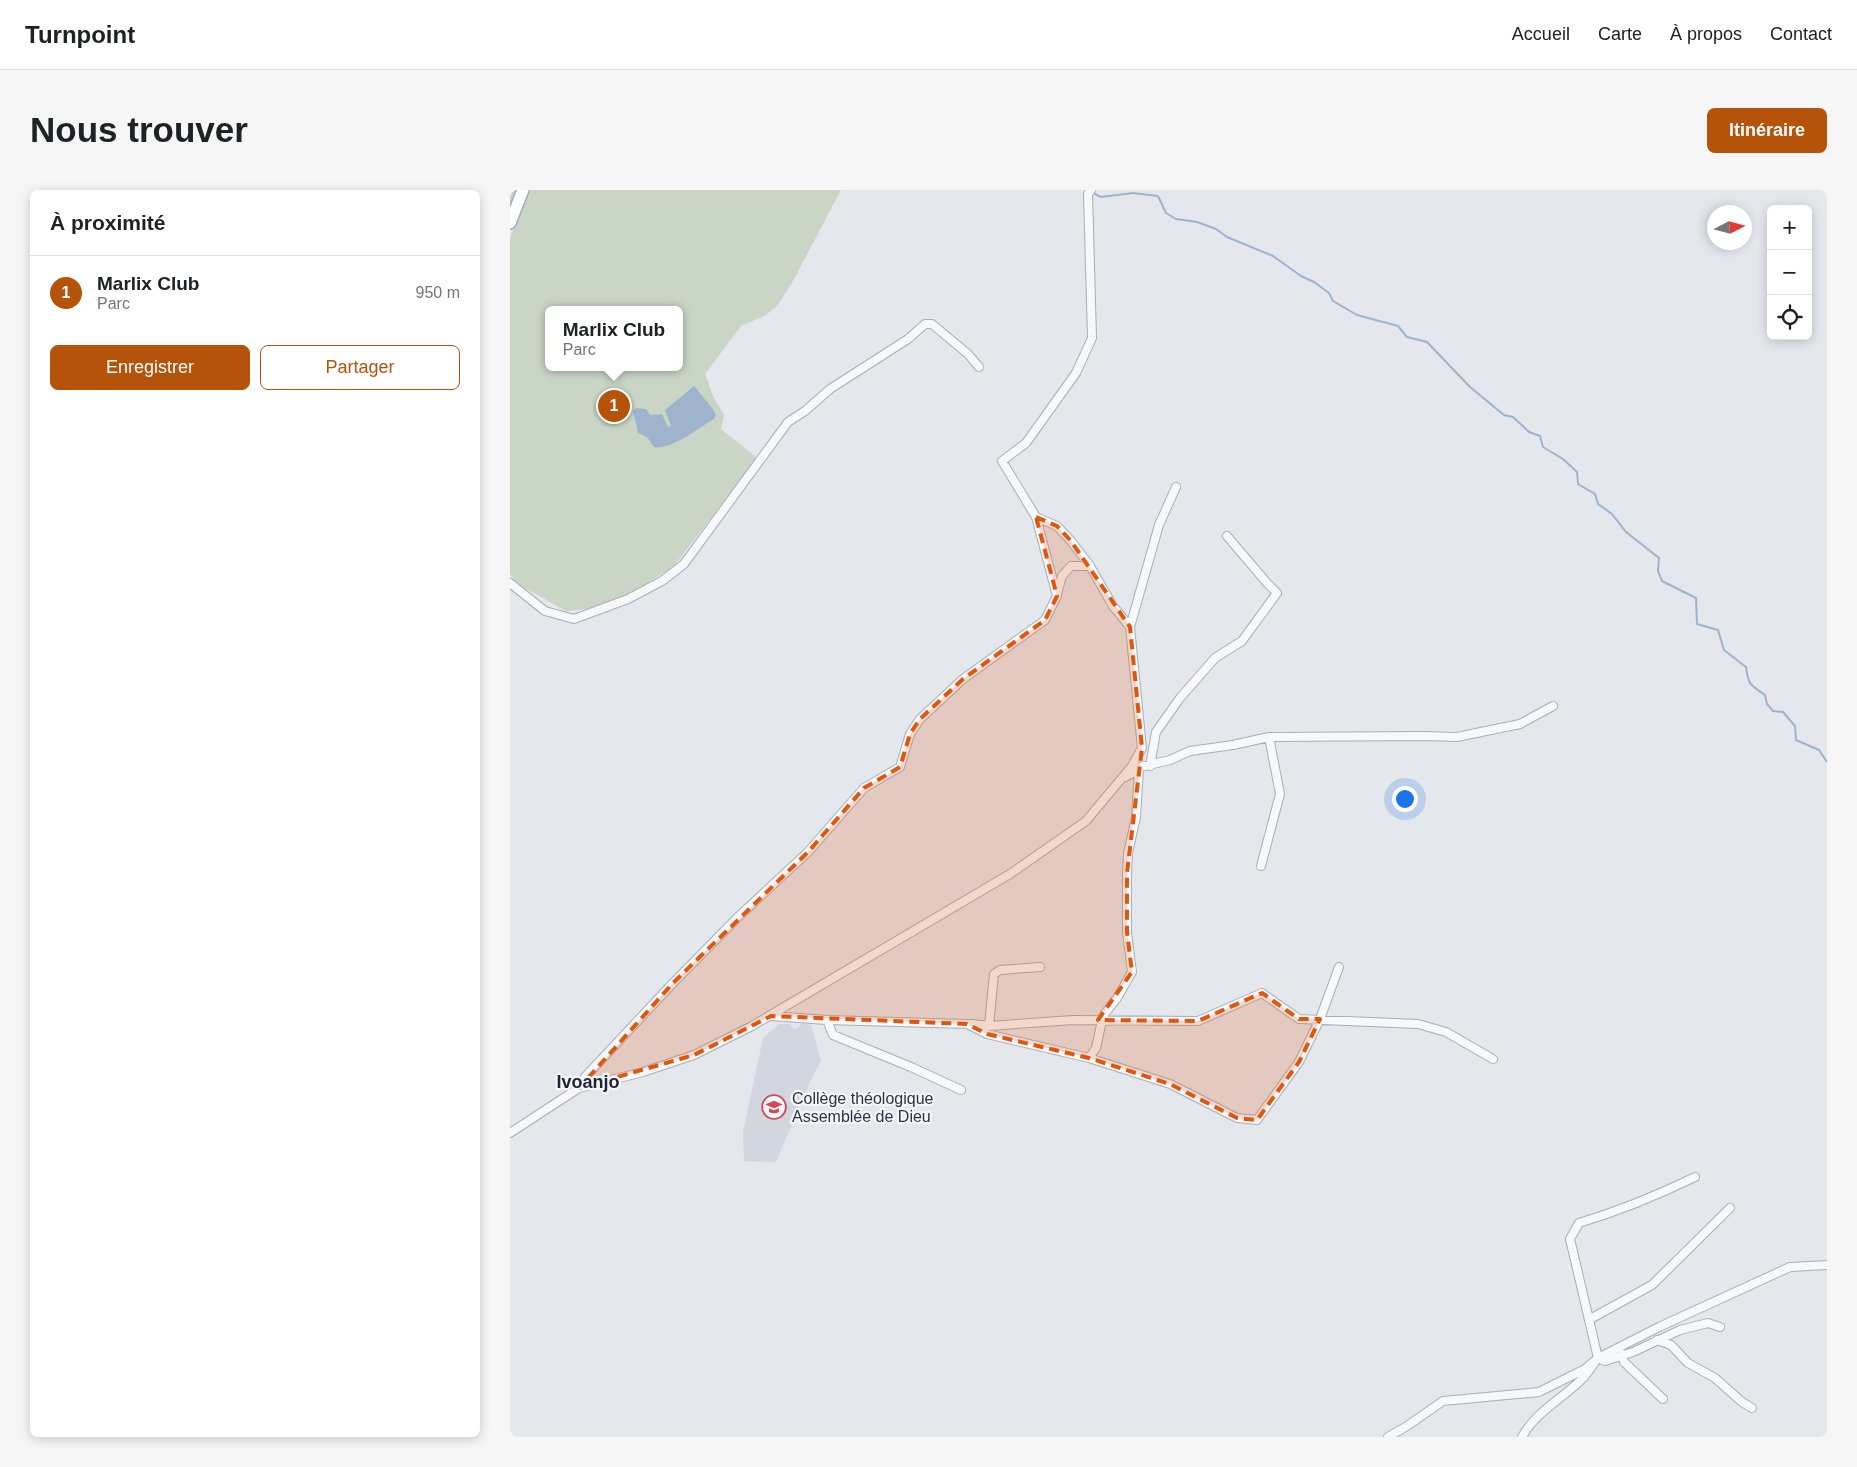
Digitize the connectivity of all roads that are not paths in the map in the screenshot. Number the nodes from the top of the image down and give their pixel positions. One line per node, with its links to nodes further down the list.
1 (523, 190): 3 (main road)
2 (1090, 192): 6 (street)
3 (510, 223)
4 (979, 367): 9 (street)
5 (1176, 487): 11 (street)
6 (1036, 517): 8 (street); 10 (street)
7 (1227, 536): 14 (street)
8 (1090, 566): 10 (street); 11 (street)
9 (510, 583)
10 (1057, 596): 28 (street)
11 (1130, 627): 16 (street)
12 (1553, 706): 13 (street)
13 (1269, 737): 14 (street); 17 (street)
14 (1150, 766): 15 (street)
15 (1139, 770): 16 (street); 22 (street)
16 (1121, 779): 20 (street)
17 (1261, 866)
18 (1040, 967): 25 (street)
19 (1339, 968): 23 (street)
20 (771, 1016): 21 (street); 28 (street)
21 (827, 1020): 24 (street); 29 (street)
22 (1103, 1020): 23 (street); 25 (street); 26 (street)
23 (1320, 1020): 26 (street); 27 (street)
24 (967, 1024): 25 (street); 26 (street)
25 (989, 1026)
26 (1089, 1058)
27 (1493, 1059)
28 (579, 1088): 30 (street)
29 (961, 1090)
30 (510, 1133)
31 (1695, 1177): 34 (street)
32 (1730, 1208): 34 (street)
33 (1827, 1265): 38 (street)
34 (1590, 1318): 38 (street)
35 (1720, 1327): 36 (street)
36 (1657, 1340): 37 (street); 40 (street)
37 (1622, 1354): 38 (street); 39 (street)
38 (1598, 1358): 41 (street); 42 (street)
39 (1663, 1400)
40 (1752, 1408)
41 (1388, 1437)
42 (1522, 1437)

